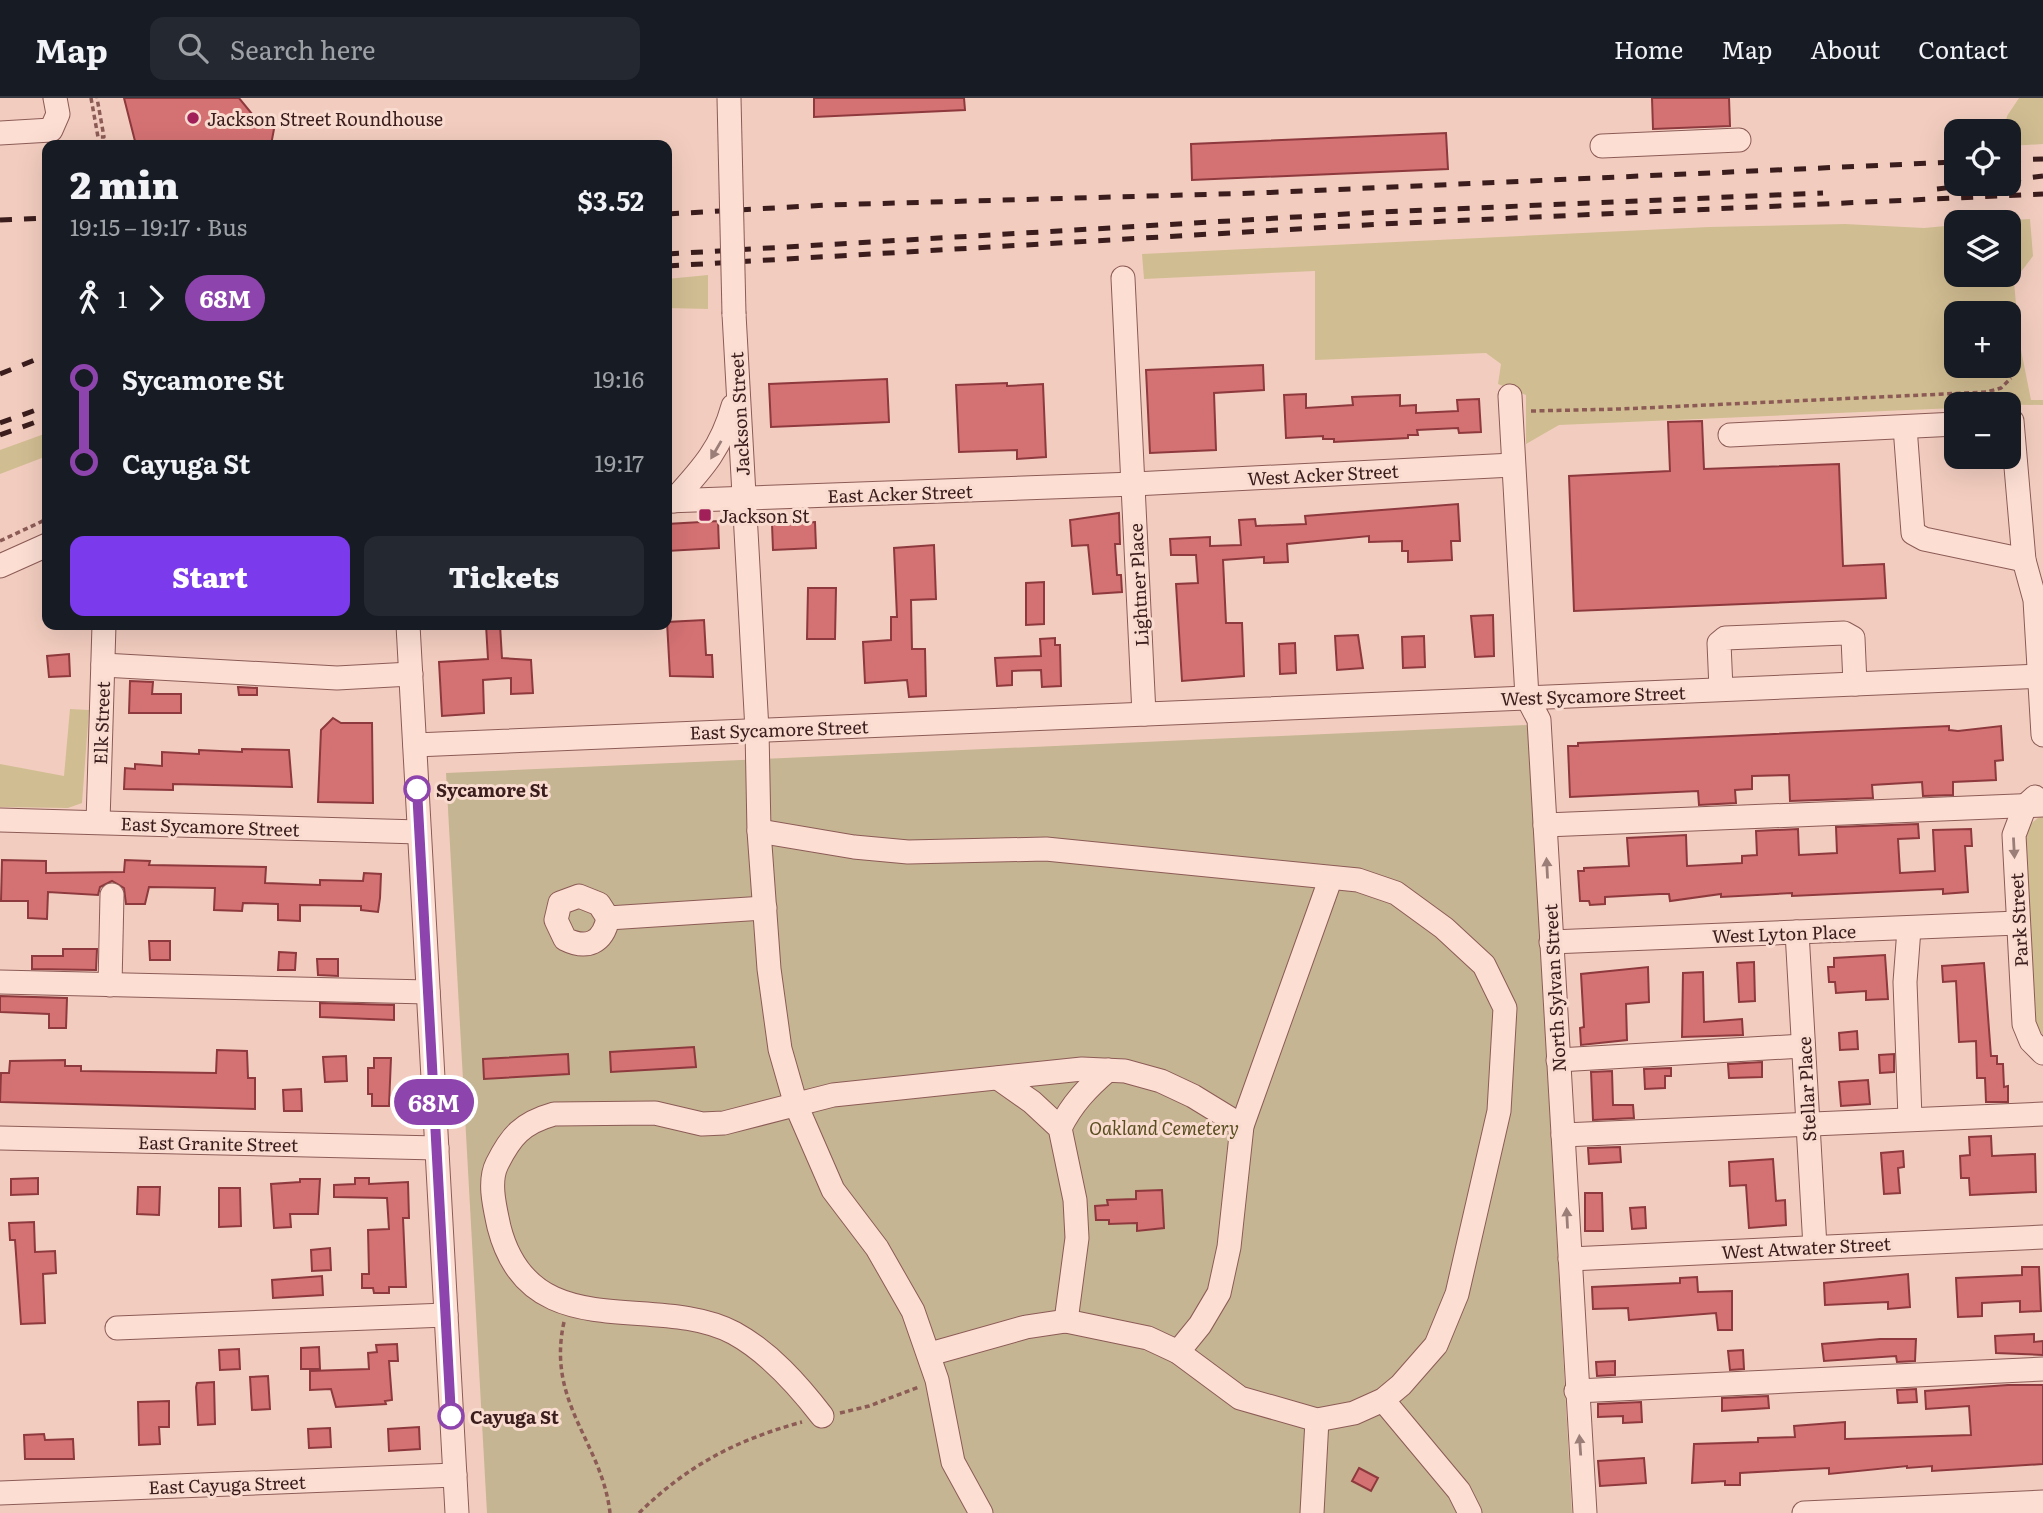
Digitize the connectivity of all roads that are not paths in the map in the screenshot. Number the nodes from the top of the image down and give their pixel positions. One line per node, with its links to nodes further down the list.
1 (55, 98): 3 (street)
2 (729, 98): 7 (street, Jackson Street, bridge)
3 (0, 133)
4 (1740, 140): 5 (street)
5 (1602, 146)
6 (1123, 278): 14 (street, Lightner Place)
7 (738, 387): 15 (street, one-way to 15); 16 (street, Jackson Street)
8 (1511, 403): 12 (street, North Sylvan Street)
9 (1944, 425): 10 (street)
10 (1905, 427): 11 (street); 19 (street)
11 (1730, 436)
12 (1513, 465): 14 (street, West Acker Street); 28 (street, North Sylvan Street)
13 (2016, 469): 19 (street)
14 (1134, 484): 16 (street, East Acker Street); 29 (street, Lightner Place)
15 (672, 499)
16 (744, 499): 17 (street, East Acker Street); 30 (street, Jackson Street)
17 (672, 501)
18 (42, 547): 20 (street)
19 (2024, 560): 25 (street)
20 (0, 566)
21 (104, 630): 23 (street, Elk Street)
22 (410, 630): 24 (street)
23 (103, 665): 24 (street); 36 (street, Elk Street)
24 (411, 674): 32 (street)
25 (2041, 676): 26 (street, West Sycamore Street); 31 (street)
26 (1855, 684): 27 (street, West Sycamore Street); 27 (street)
27 (1721, 689): 28 (street, West Sycamore Street)
28 (1527, 697): 29 (street, West Sycamore Street); 37 (street, North Sylvan Street)
29 (1143, 713): 30 (street, East Sycamore Street)
30 (757, 730): 32 (street, East Sycamore Street); 38 (street, Jackson Street)
31 (2043, 735)
32 (415, 745): 39 (street)
33 (2043, 790): 34 (street)
34 (2034, 806): 37 (street); 44 (street, Park Street, one-way to 44)
35 (0, 820): 36 (street, East Sycamore Street)
36 (98, 822): 39 (street, East Sycamore Street)
37 (1545, 825): 47 (street, North Sylvan Street, one-way to 37)
38 (759, 831): 40 (street); 42 (street, Jackson Street)
39 (419, 832): 50 (street)
40 (1331, 880): 60 (street); 75 (street)
41 (112, 895): 49 (street)
42 (765, 908): 43 (street); 56 (street, Jackson Street)
43 (608, 918)
44 (2018, 923): 45 (street, West Lyton Place); 52 (street, Park Street)
45 (1909, 929): 46 (street, West Lyton Place); 58 (street)
46 (1797, 932): 47 (street, West Lyton Place); 51 (street, Stellar Place)
47 (1551, 942): 53 (street, North Sylvan Street)
48 (0, 982): 49 (street)
49 (110, 985): 50 (street)
50 (428, 992): 64 (street)
51 (1803, 1046): 53 (street); 59 (street, Stellar Place)
52 (2043, 1053)
53 (1558, 1060): 62 (street, North Sylvan Street)
54 (1108, 1070): 55 (street); 60 (street); 61 (street)
55 (998, 1078): 56 (street); 61 (street)
56 (796, 1105): 72 (street, Jackson Street); 76 (street)
57 (2043, 1114): 58 (street)
58 (1910, 1118): 59 (street)
59 (1807, 1124): 62 (street); 66 (street, Stellar Place)
60 (1242, 1126): 71 (street)
61 (1059, 1128): 69 (street)
62 (1563, 1135): 67 (street, North Sylvan Street, one-way to 62)
63 (0, 1138): 64 (street, East Granite Street)
64 (437, 1148): 68 (street)
65 (2043, 1237): 66 (street, West Atwater Street)
66 (1815, 1247): 67 (street, West Atwater Street)
67 (1570, 1259): 74 (street, North Sylvan Street)
68 (446, 1315): 70 (street); 78 (street)
69 (1066, 1321): 71 (street); 72 (street)
70 (117, 1328)
71 (1178, 1352): 77 (street)
72 (930, 1354): 82 (street, Jackson Street)
73 (2043, 1369): 74 (street)
74 (1576, 1391): 85 (street, North Sylvan Street, one-way to 74)
75 (1383, 1400): 77 (street); 84 (street)
76 (822, 1416)
77 (1317, 1420): 83 (street)
78 (455, 1475): 79 (street, East Cayuga Street); 81 (street)
79 (0, 1493)
80 (2043, 1502): 86 (street)
81 (457, 1513)
82 (981, 1513)
83 (1312, 1513)
84 (1470, 1513)
85 (1584, 1513)
86 (1804, 1513)

